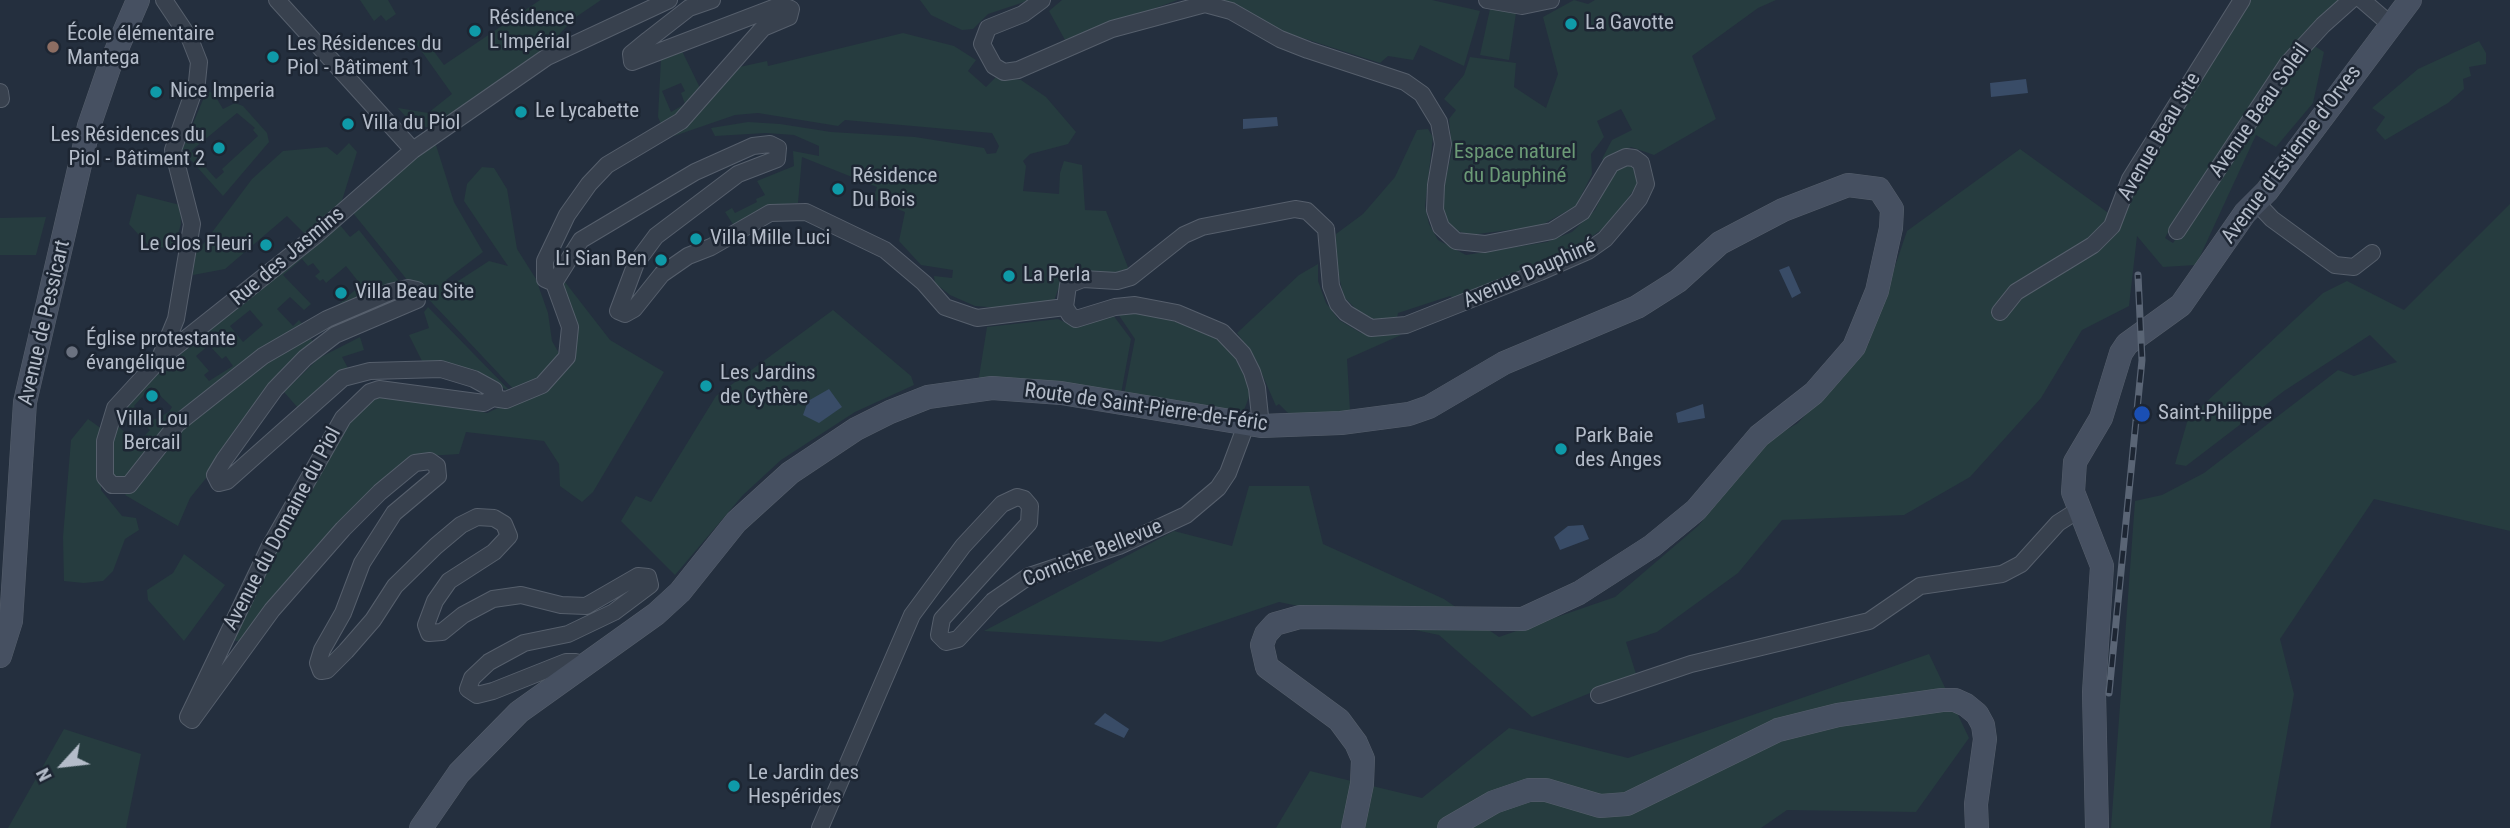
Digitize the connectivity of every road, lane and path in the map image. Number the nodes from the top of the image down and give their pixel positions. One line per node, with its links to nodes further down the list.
1 (138, 0): 25 (street, Avenue de Pessicart)
2 (164, 0): 21 (street, Avenue du Domaine du Piol)
3 (276, 0): 14 (street)
4 (669, 0): 14 (street, Rue des Jasmins)
5 (712, 0): 18 (street)
6 (1042, 0): 19 (street, Avenue Dauphiné)
7 (1487, 0): 8 (street)
8 (1551, 0)
9 (2242, 0): 20 (street, Avenue Beau Site)
10 (2351, 0): 16 (street, Avenue Beau Soleil)
11 (2362, 0): 13 (street)
12 (2410, 0): 13 (street, Avenue d'Estienne d'Orves)
13 (2390, 25): 15 (street, Avenue d'Estienne d'Orves)
14 (413, 150): 21 (street, Rue des Jasmins)
15 (2256, 202): 17 (street); 24 (street, Avenue d'Estienne d'Orves)
16 (2177, 230)
17 (2372, 253)
18 (554, 283): 19 (street); 22 (street)
19 (1065, 307): 23 (street)
20 (2000, 312)
21 (159, 360): 22 (street, Avenue du Domaine du Piol)
22 (493, 398): 27 (street, Avenue du Domaine du Piol)
23 (1253, 425): 27 (street, Route de Saint-Pierre-de-Féric); 30 (street, Corniche Bellevue); 31 (street, Route de Saint-Pierre-de-Féric)
24 (2080, 509): 28 (street); 34 (street)
25 (8, 560): 26 (street, Avenue de Pessicart)
26 (0, 656)
27 (581, 667): 29 (street, Route de Saint-Pierre-de-Féric)
28 (1599, 695)
29 (421, 828)
30 (820, 828)
31 (1353, 828)
32 (1449, 828): 33 (street)
33 (1977, 828)
34 (2097, 828)

